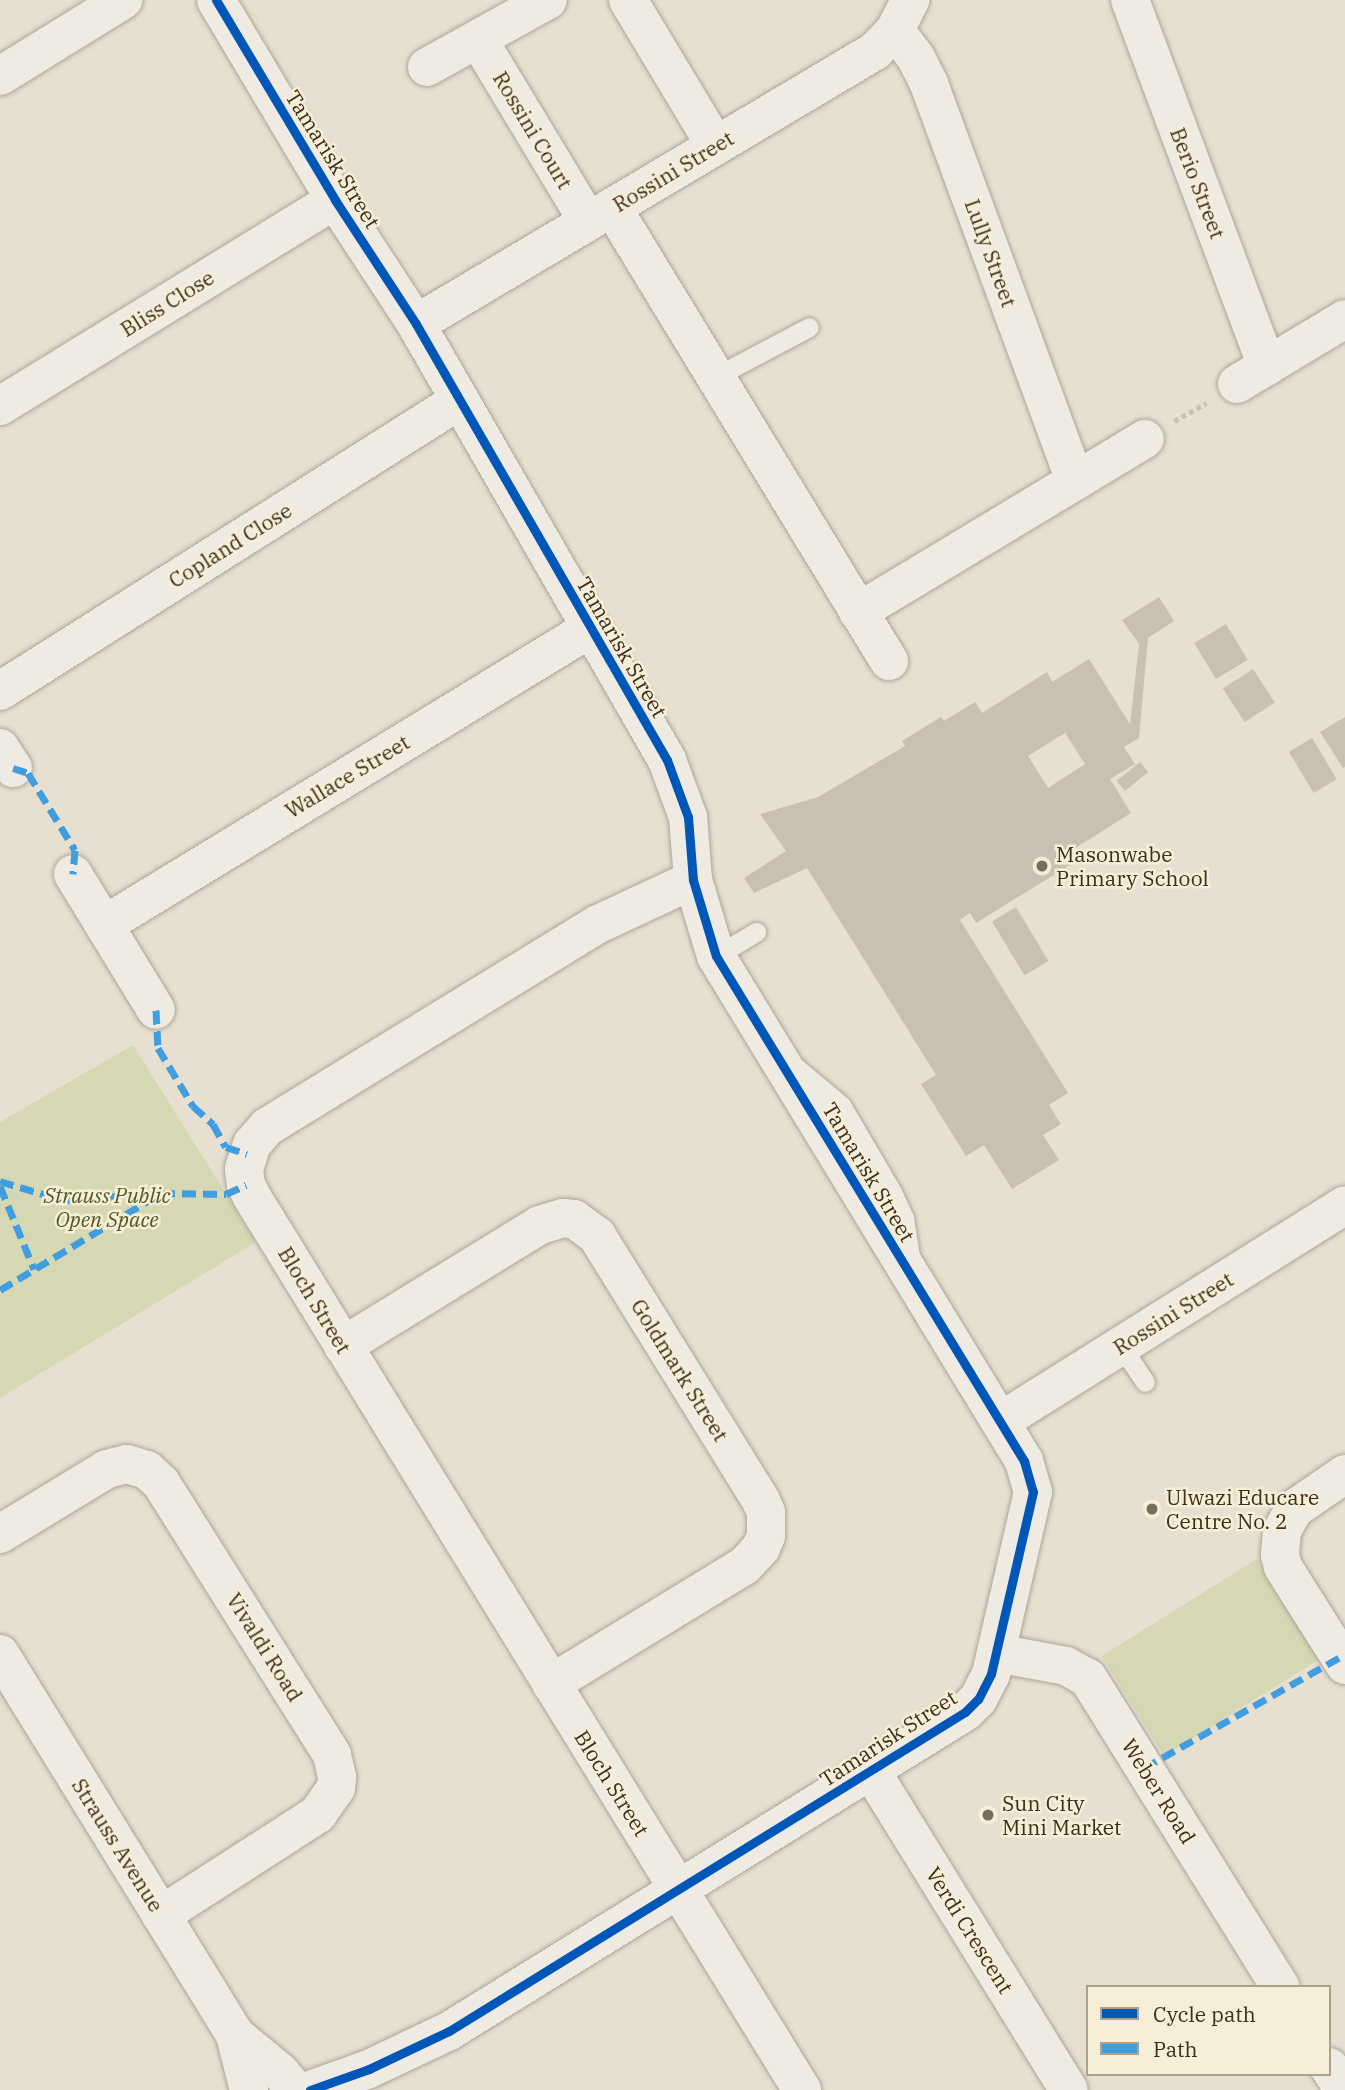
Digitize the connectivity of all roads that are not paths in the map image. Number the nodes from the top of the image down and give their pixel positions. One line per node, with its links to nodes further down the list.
1 (123, 0): 9 (street)
2 (216, 0): 11 (street, Tamarisk Street)
3 (548, 0): 7 (street)
4 (628, 0): 10 (street)
5 (1130, 0): 13 (street, Berio Street)
6 (903, 15): 10 (street, Rossini Street); 20 (street, Lully Street)
7 (478, 39): 8 (street); 12 (street, Rossini Court)
8 (428, 67)
9 (0, 76)
10 (715, 145): 12 (street, Rossini Street)
11 (335, 200): 14 (street, Tamarisk Street); 18 (street, Bliss Close)
12 (600, 214): 14 (street, Rossini Street); 16 (street)
13 (1345, 319)
14 (416, 324): 17 (street, Tamarisk Street)
15 (809, 327): 16 (lane)
16 (715, 377): 21 (street)
17 (460, 400): 22 (street, Tamarisk Street); 24 (street, Copland Close)
18 (0, 406)
19 (1145, 439): 20 (street)
20 (1075, 481): 21 (street)
21 (858, 612): 23 (street)
22 (591, 628): 26 (street, Tamarisk Street); 27 (street, Wallace Street)
23 (888, 661)
24 (0, 691)
25 (73, 874): 27 (street)
26 (693, 880): 29 (street, Tamarisk Street); 32 (street, Bloch Street)
27 (104, 925): 30 (street)
28 (756, 932): 29 (lane)
29 (716, 956): 35 (street, Tamarisk Street)
30 (156, 1010)
31 (1345, 1205): 33 (street, Rossini Street)
32 (343, 1346): 41 (street, Bloch Street); 41 (street, Goldmark Street)
33 (1121, 1346): 34 (lane); 35 (street, Rossini Street)
34 (1145, 1382)
35 (1001, 1421): 38 (street, Tamarisk Street)
36 (1345, 1474): 40 (street)
37 (0, 1534): 44 (street, Vivaldi Road)
38 (996, 1653): 42 (street, Tamarisk Street); 45 (street, Weber Road)
39 (0, 1654): 44 (street, Strauss Avenue)
40 (1345, 1665)
41 (551, 1684): 43 (street, Bloch Street)
42 (871, 1771): 43 (street, Tamarisk Street); 55 (street, Verdi Crescent)
43 (678, 1889): 46 (street, Tamarisk Street); 54 (street)
44 (161, 1915): 47 (street, Strauss Avenue)
45 (1279, 1985)
46 (449, 2031): 52 (street, Tamarisk Street); 53 (street, Tamarisk Street)
47 (235, 2035): 49 (street, Strauss Avenue); 51 (street, Strauss Avenue)
48 (1331, 2070): 56 (street)
49 (249, 2090)
50 (284, 2090): 51 (street)
51 (296, 2090)
52 (310, 2090)
53 (374, 2090)
54 (802, 2090)
55 (1069, 2090)
56 (1343, 2090)

